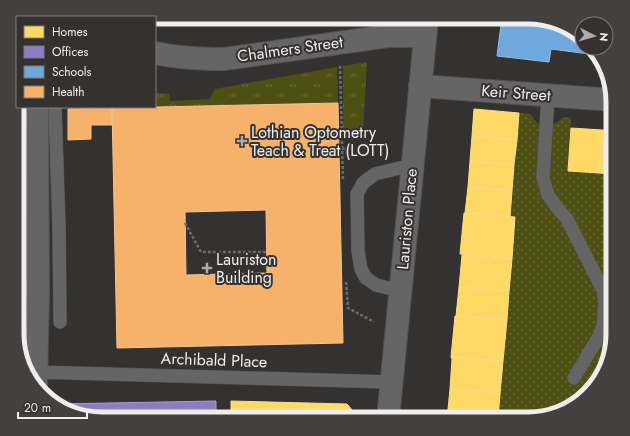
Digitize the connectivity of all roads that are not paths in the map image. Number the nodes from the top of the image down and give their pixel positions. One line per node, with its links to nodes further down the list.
1 (426, 27): 2 (street, Chalmers Street); 3 (street, Lauriston Place)
2 (156, 53)
3 (420, 86): 4 (street, Keir Street); 8 (street, Lauriston Place)
4 (548, 95): 5 (street, Keir Street); 13 (lane)
5 (606, 99)
6 (37, 108): 9 (street)
7 (55, 108): 11 (lane)
8 (412, 165): 10 (street, Lauriston Place); 10 (lane)
9 (28, 290): 12 (street)
10 (400, 291): 15 (street, Lauriston Place)
11 (60, 322)
12 (36, 376)
13 (574, 378)
14 (38, 379): 15 (lane, Archibald Place)
15 (392, 382): 16 (street, Lauriston Place)
16 (389, 412)

